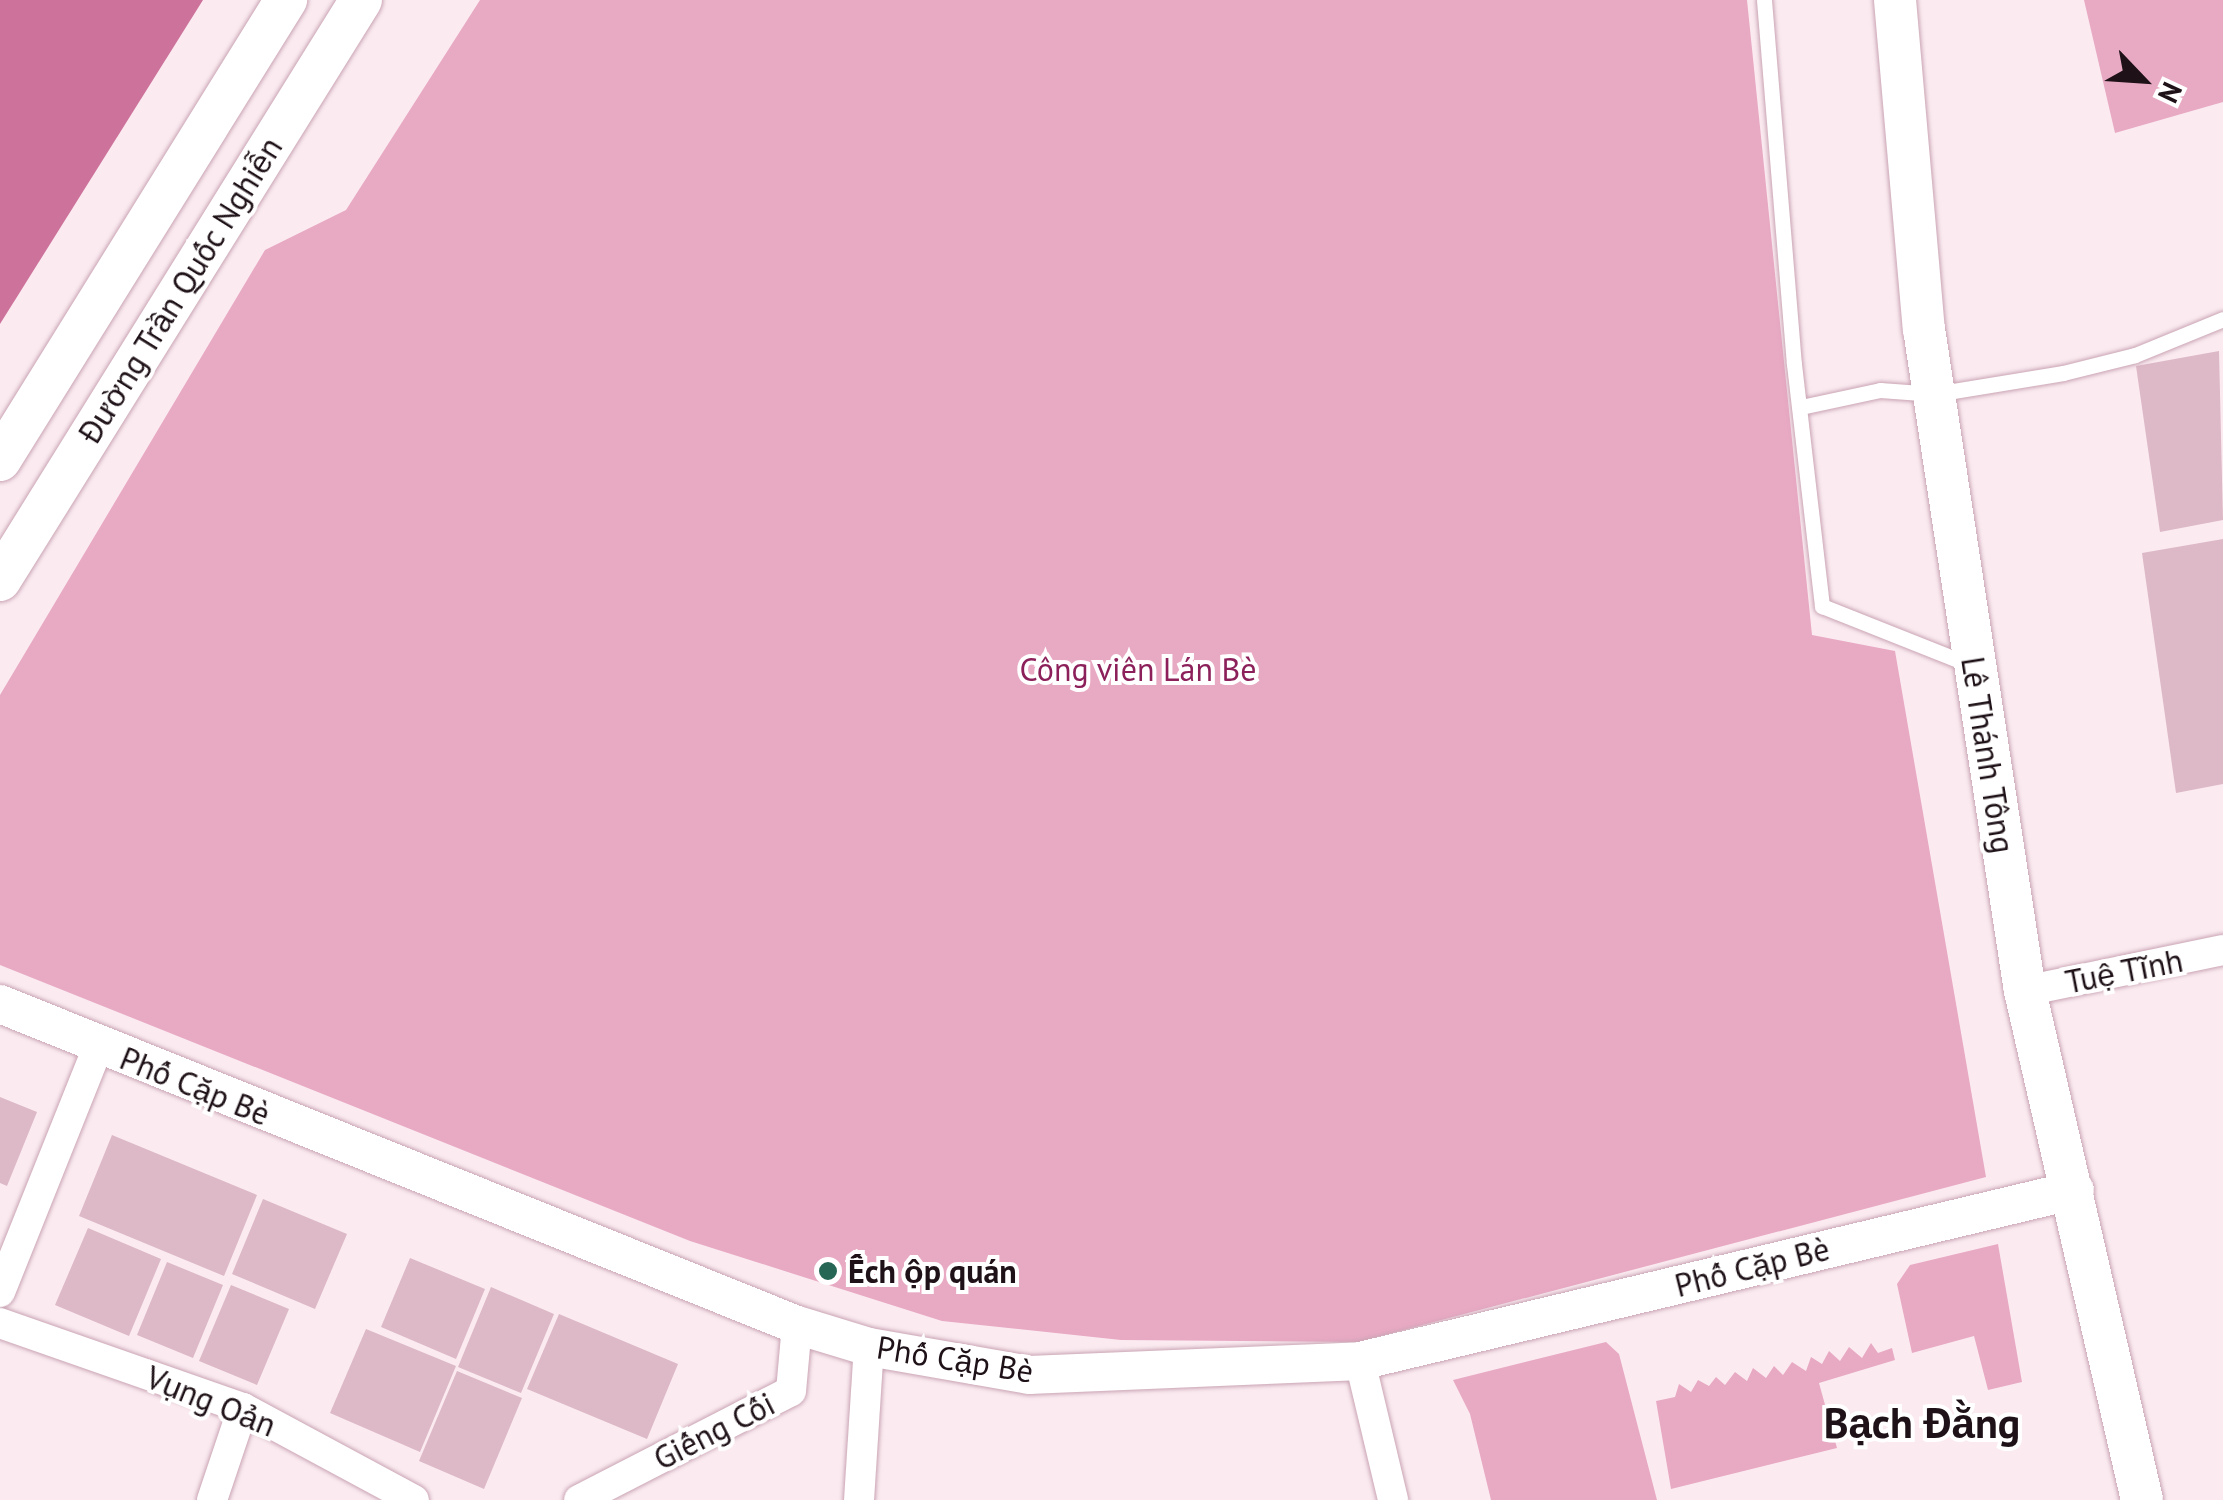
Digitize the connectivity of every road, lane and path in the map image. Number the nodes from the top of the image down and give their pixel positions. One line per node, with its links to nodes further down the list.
1 (286, 0): 8 (main road, Đường Trần Quốc Nghiễn)
2 (361, 0): 9 (main road, Đường Trần Quốc Nghiễn)
3 (1764, 0): 7 (lane)
4 (1895, 0): 6 (main road, Lê Thánh Tông)
5 (2223, 320): 6 (lane)
6 (1934, 394): 7 (lane); 10 (main road, Lê Thánh Tông)
7 (1802, 406): 10 (lane)
8 (0, 460)
9 (0, 580)
10 (1974, 667): 12 (main road, Lê Thánh Tông)
11 (2223, 950): 12 (street, Tuệ Tĩnh)
12 (2025, 991): 15 (main road, Lê Thánh Tông)
13 (0, 1004): 14 (street, Phố Cặp Bè)
14 (98, 1047): 16 (street); 18 (street, Phố Cặp Bè)
15 (2075, 1190): 20 (street, Phố Cặp Bè); 27 (main road, Lê Thánh Tông)
16 (0, 1292)
17 (0, 1323): 21 (street, Vụng Oản)
18 (797, 1326): 19 (street, Phố Cặp Bè); 24 (street, Giếng Cối)
19 (869, 1347): 20 (street, Phố Cặp Bè); 25 (street)
20 (1360, 1362): 26 (street)
21 (243, 1408): 22 (street); 23 (street, Vụng Oản)
22 (212, 1500)
23 (414, 1500)
24 (579, 1500)
25 (860, 1500)
26 (1392, 1500)
27 (2142, 1500)

